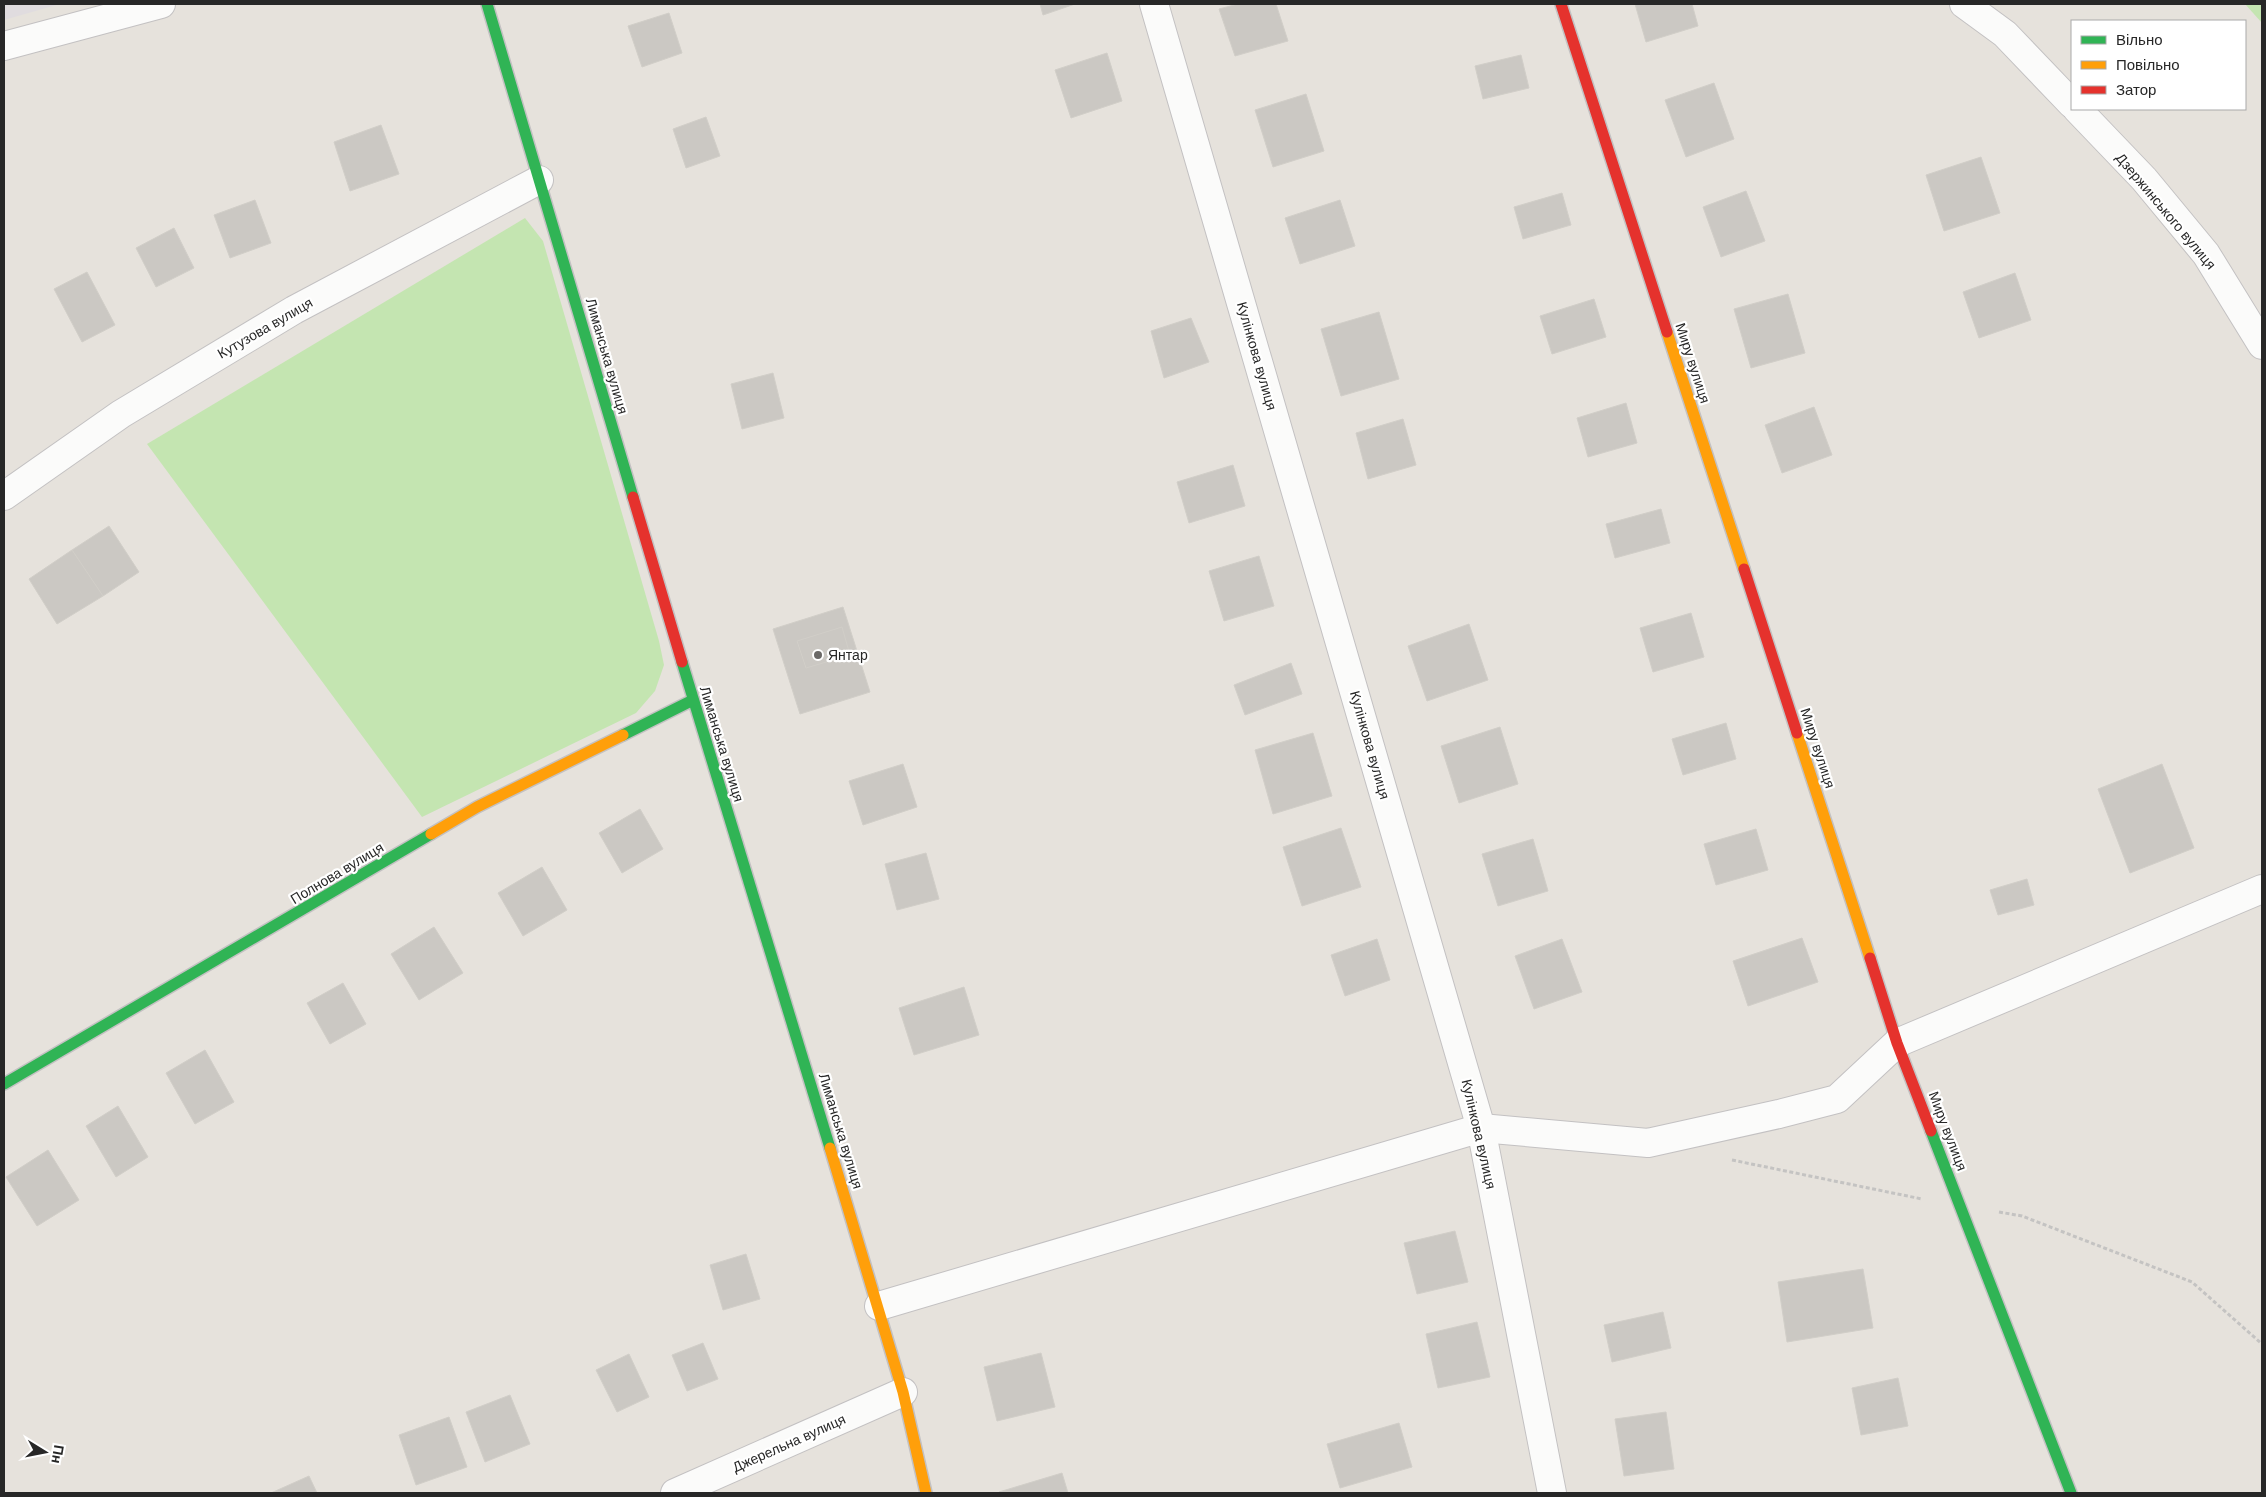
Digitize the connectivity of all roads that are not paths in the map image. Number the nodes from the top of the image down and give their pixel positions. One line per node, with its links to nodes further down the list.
1 (160, 4): 6 (street)
2 (487, 4): 9 (street, Лиманська вулиця)
3 (1154, 4): 16 (street, Кулінкова вулиця)
4 (1562, 4): 14 (street, Миру вулиця)
5 (1964, 4): 7 (street)
6 (4, 46)
7 (2071, 103)
8 (2078, 110): 10 (street, Дзержинського вулиця)
9 (539, 180): 11 (street, Кутузова вулиця); 12 (street, Лиманська вулиця)
10 (2262, 345)
11 (4, 496)
12 (693, 700): 15 (street, Полнова вулиця); 17 (street, Лиманська вулиця)
13 (2262, 889): 14 (street)
14 (1897, 1043): 16 (street); 22 (street, Миру вулиця)
15 (4, 1084)
16 (1481, 1128): 17 (street); 21 (street, Кулінкова вулиця)
17 (879, 1306): 18 (street, Лиманська вулиця)
18 (903, 1392): 19 (street, Джерельна вулиця); 20 (street, Лиманська вулиця)
19 (675, 1493)
20 (926, 1493)
21 (1552, 1493)
22 (2071, 1493)

